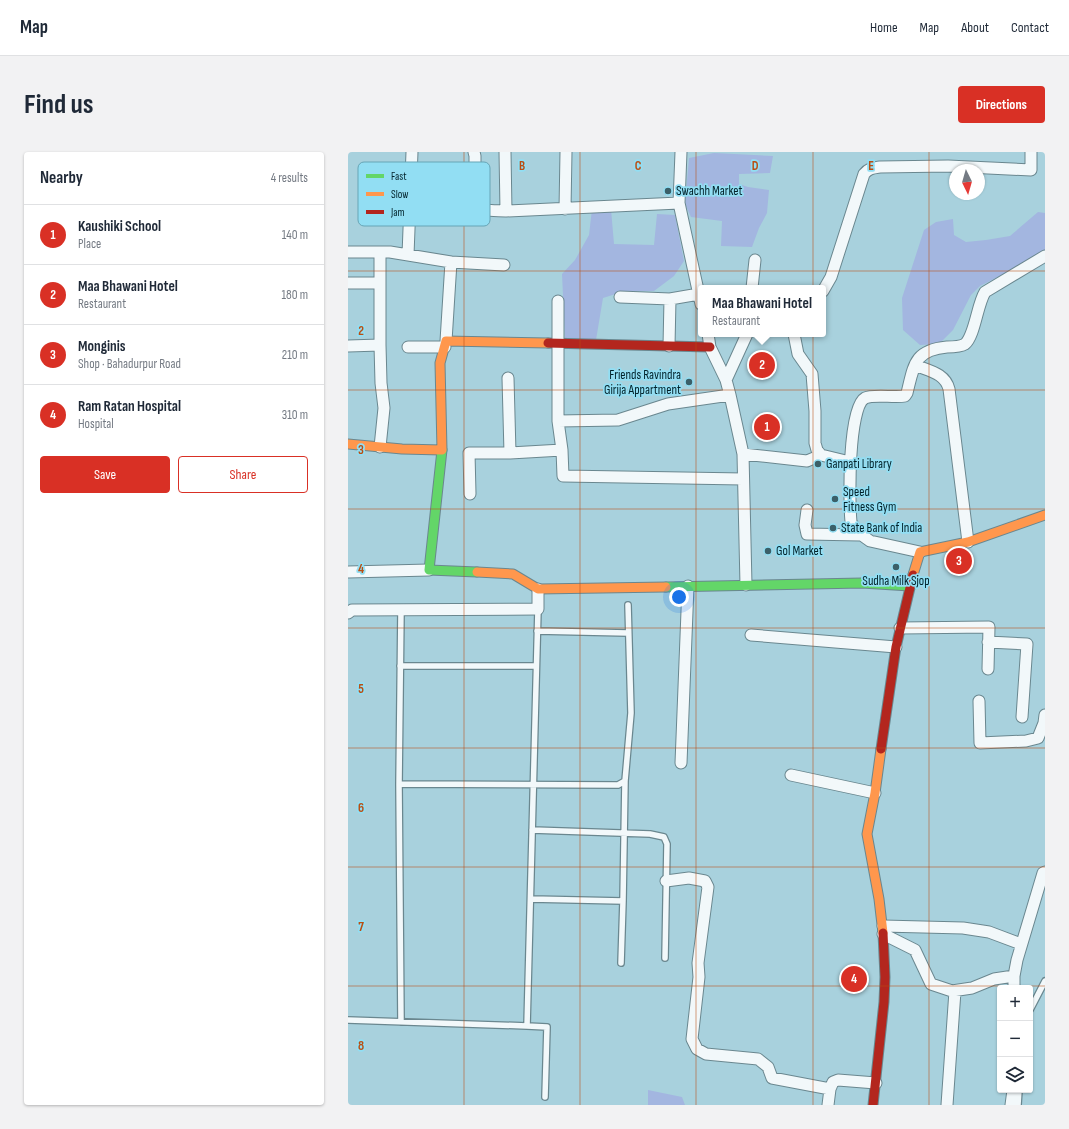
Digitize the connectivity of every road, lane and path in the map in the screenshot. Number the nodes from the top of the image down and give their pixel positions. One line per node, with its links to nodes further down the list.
1 (412, 152): 7 (street)
2 (474, 152): 8 (street)
3 (505, 152): 12 (street)
4 (566, 152): 10 (street)
5 (680, 152): 9 (street)
6 (1031, 152): 24 (street)
7 (412, 162)
8 (475, 162)
9 (679, 203): 10 (street); 25 (street)
10 (565, 209): 12 (street)
11 (490, 210): 12 (street)
12 (506, 211)
13 (409, 226): 16 (street)
14 (348, 252): 15 (street)
15 (380, 252): 16 (street); 22 (street)
16 (408, 255): 19 (street)
17 (1045, 256): 40 (street)
18 (756, 260): 23 (street)
19 (451, 262): 20 (street); 34 (street)
20 (504, 265)
21 (348, 283): 22 (street)
22 (379, 283): 35 (street)
23 (752, 285)
24 (826, 286)
25 (698, 290)
26 (620, 297): 27 (street)
27 (670, 299): 28 (street); 37 (street)
28 (698, 299)
29 (558, 301): 33 (street)
30 (708, 337): 39 (street)
31 (746, 337): 42 (street)
32 (795, 337): 51 (street)
33 (557, 343): 34 (street); 37 (street); 44 (street)
34 (446, 344): 38 (street); 47 (street)
35 (380, 345): 36 (street); 46 (street)
36 (348, 346)
37 (669, 346): 39 (street)
38 (408, 347)
39 (710, 347): 42 (street)
40 (915, 365): 52 (street); 58 (street)
41 (508, 378): 49 (street)
42 (726, 380): 43 (street)
43 (730, 395): 44 (street); 50 (street)
44 (558, 421): 48 (street)
45 (348, 444): 46 (street)
46 (380, 447): 47 (street)
47 (442, 450): 60 (street)
48 (562, 450): 49 (street); 53 (street)
49 (510, 453): 54 (street)
50 (743, 454): 51 (street); 53 (street)
51 (821, 455): 52 (street)
52 (850, 462): 57 (street)
53 (743, 479): 62 (street)
54 (470, 494)
55 (808, 510): 57 (street)
56 (1045, 515): 58 (street)
57 (860, 535): 59 (street)
58 (968, 542): 59 (street)
59 (920, 552): 64 (street)
60 (429, 570): 61 (street); 65 (street)
61 (348, 572)
62 (746, 585): 63 (street); 64 (street)
63 (688, 586): 65 (street); 82 (street)
64 (910, 586): 70 (street)
65 (538, 588): 67 (street)
66 (628, 606): 72 (lane)
67 (538, 609): 68 (street); 71 (lane)
68 (401, 610): 69 (street); 76 (lane)
69 (348, 613)
70 (900, 628): 74 (street); 75 (street)
71 (537, 631): 72 (lane); 77 (lane)
72 (628, 633): 84 (lane)
73 (750, 635): 75 (street)
74 (988, 642): 78 (street); 81 (street)
75 (896, 647): 87 (street)
76 (400, 666): 77 (lane); 85 (lane)
77 (536, 666): 86 (lane)
78 (988, 669)
79 (979, 701): 80 (street)
80 (1045, 715)
81 (1022, 717)
82 (681, 763)
83 (791, 775): 87 (street)
84 (625, 782): 86 (lane); 89 (lane)
85 (399, 784): 86 (lane); 104 (lane)
86 (534, 785): 88 (lane)
87 (875, 793): 94 (street)
88 (532, 830): 89 (lane); 92 (lane)
89 (625, 833): 91 (lane); 93 (lane)
90 (1045, 872): 95 (street)
91 (666, 881): 96 (lane); 107 (street)
92 (531, 899): 93 (lane); 105 (lane)
93 (623, 900): 97 (lane)
94 (883, 930): 95 (street); 101 (street); 106 (street)
95 (1021, 944): 98 (street)
96 (665, 958)
97 (621, 963)
98 (1014, 976): 100 (street); 101 (street)
99 (1045, 981): 102 (lane)
100 (1014, 985)
101 (955, 991): 113 (street)
102 (1033, 1004)
103 (348, 1020): 104 (lane)
104 (401, 1022): 105 (lane)
105 (526, 1026): 110 (lane)
106 (876, 1082): 107 (street); 112 (street)
107 (830, 1089): 111 (street)
108 (1013, 1093): 114 (street)
109 (1019, 1093): 115 (lane)
110 (545, 1097)
111 (828, 1105)
112 (874, 1105)
113 (947, 1105)
114 (1011, 1105)
115 (1018, 1105)

